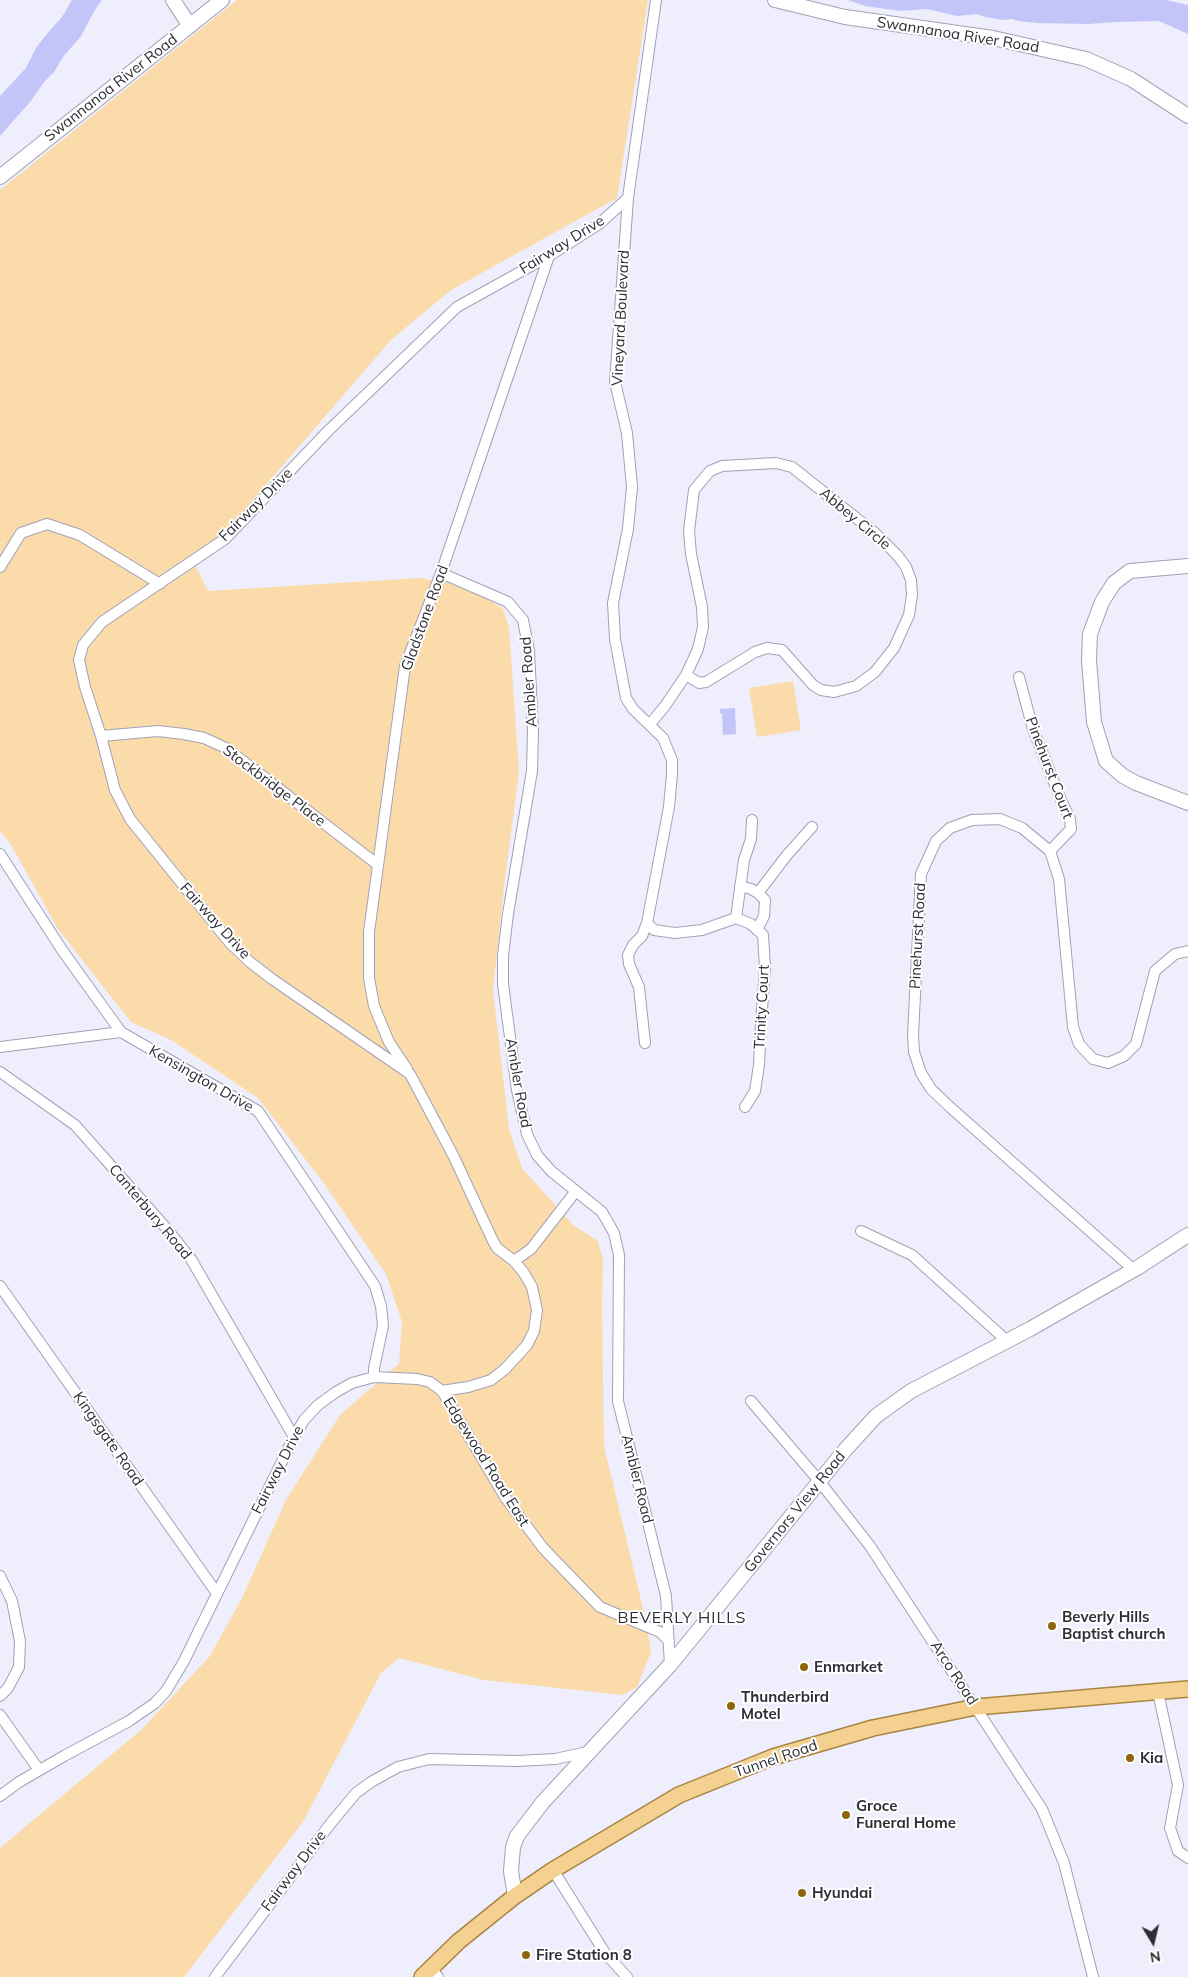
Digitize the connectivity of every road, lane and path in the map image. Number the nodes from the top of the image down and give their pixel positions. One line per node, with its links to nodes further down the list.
1 (173, 0): 5 (street)
2 (222, 0): 5 (street, Swannanoa River Road)
3 (656, 0): 8 (street)
4 (775, 0): 6 (street, Swannanoa River Road)
5 (190, 26): 7 (street, Swannanoa River Road)
6 (1188, 116)
7 (0, 177)
8 (628, 198): 9 (street, Fairway Drive); 16 (street, Vineyard Boulevard)
9 (549, 256): 12 (street, Gladstone Road); 13 (street, Fairway Drive)
10 (1188, 566): 18 (street)
11 (0, 567): 13 (street)
12 (441, 573): 23 (street, Gladstone Road); 36 (street, Ambler Road)
13 (160, 584): 17 (street, Fairway Drive)
14 (686, 675): 14 (street, Abbey Circle); 16 (street, Abbey Circle)
15 (1019, 677): 21 (street, Pinehurst Court)
16 (650, 724): 27 (street, Vineyard Boulevard)
17 (100, 736): 23 (street, Stockbridge Place); 34 (street, Fairway Drive)
18 (1188, 803)
19 (752, 820): 24 (street)
20 (812, 827): 25 (street)
21 (1050, 851): 29 (street); 40 (street, Pinehurst Road)
22 (0, 854): 30 (street, Kensington Drive)
23 (378, 865): 34 (street, Gladstone Road)
24 (740, 886): 25 (street); 26 (street)
25 (758, 893): 28 (street)
26 (736, 918): 27 (street); 28 (street)
27 (647, 923): 31 (street, Vineyard Boulevard)
28 (757, 930): 35 (street, Trinity Court)
29 (1188, 951)
30 (121, 1032): 32 (street); 43 (street, Kensington Drive)
31 (645, 1043)
32 (0, 1047)
33 (0, 1072): 46 (street, Canterbury Road)
34 (410, 1074): 39 (street, Fairway Drive)
35 (745, 1107)
36 (576, 1191): 39 (street); 50 (street, Ambler Road)
37 (861, 1231): 42 (street)
38 (1188, 1235): 40 (street, Governors View Road)
39 (514, 1260): 44 (street, Fairway Drive)
40 (1134, 1270): 42 (street, Governors View Road)
41 (0, 1286): 49 (street, Kingsgate Road)
42 (1007, 1341): 47 (street, Governors View Road)
43 (374, 1377): 44 (street, Fairway Drive); 46 (street, Fairway Drive)
44 (442, 1391): 50 (street, Edgewood Road East)
45 (752, 1401): 47 (street, Arco Road)
46 (294, 1437): 49 (street, Fairway Drive)
47 (820, 1482): 51 (street, Governors View Road); 55 (street, Arco Road)
48 (0, 1576): 54 (street)
49 (216, 1592): 58 (street, Fairway Drive)
50 (669, 1641): 51 (street, Ambler Road)
51 (670, 1665): 57 (street, Governors View Road)
52 (1188, 1689): 53 (main road, Tunnel Road)
53 (1158, 1692): 55 (main road, Tunnel Road); 60 (street)
54 (0, 1696)
55 (976, 1707): 61 (main road, Tunnel Road); 66 (street, Arco Road)
56 (0, 1715): 58 (street)
57 (588, 1752): 62 (street, Governors View Road); 64 (street, Fairway Drive)
58 (39, 1770): 59 (street, Fairway Drive)
59 (0, 1796)
60 (1188, 1858)
61 (553, 1870): 62 (main road, Tunnel Road); 65 (street)
62 (515, 1896): 63 (main road, Tunnel Road)
63 (431, 1974)
64 (215, 1977)
65 (627, 1977)
66 (1094, 1977)

